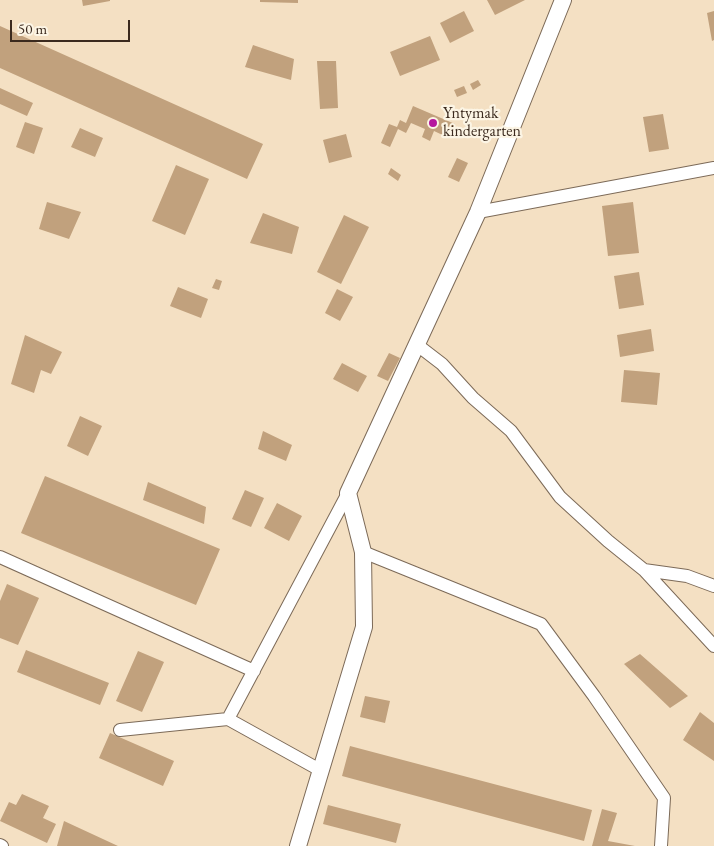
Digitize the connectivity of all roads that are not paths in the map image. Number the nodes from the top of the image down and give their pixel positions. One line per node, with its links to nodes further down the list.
1 (563, 0): 3 (street)
2 (714, 168): 3 (street)
3 (478, 212): 4 (street)
4 (416, 344): 5 (street); 8 (street)
5 (348, 493): 6 (street); 11 (street)
6 (363, 552): 14 (street); 15 (street)
7 (0, 557): 11 (street)
8 (644, 570): 9 (street); 10 (street)
9 (714, 586)
10 (714, 646)
11 (254, 671): 12 (street)
12 (228, 719): 13 (street); 14 (street)
13 (120, 730)
14 (320, 770): 16 (street)
15 (661, 845)
16 (298, 846)

